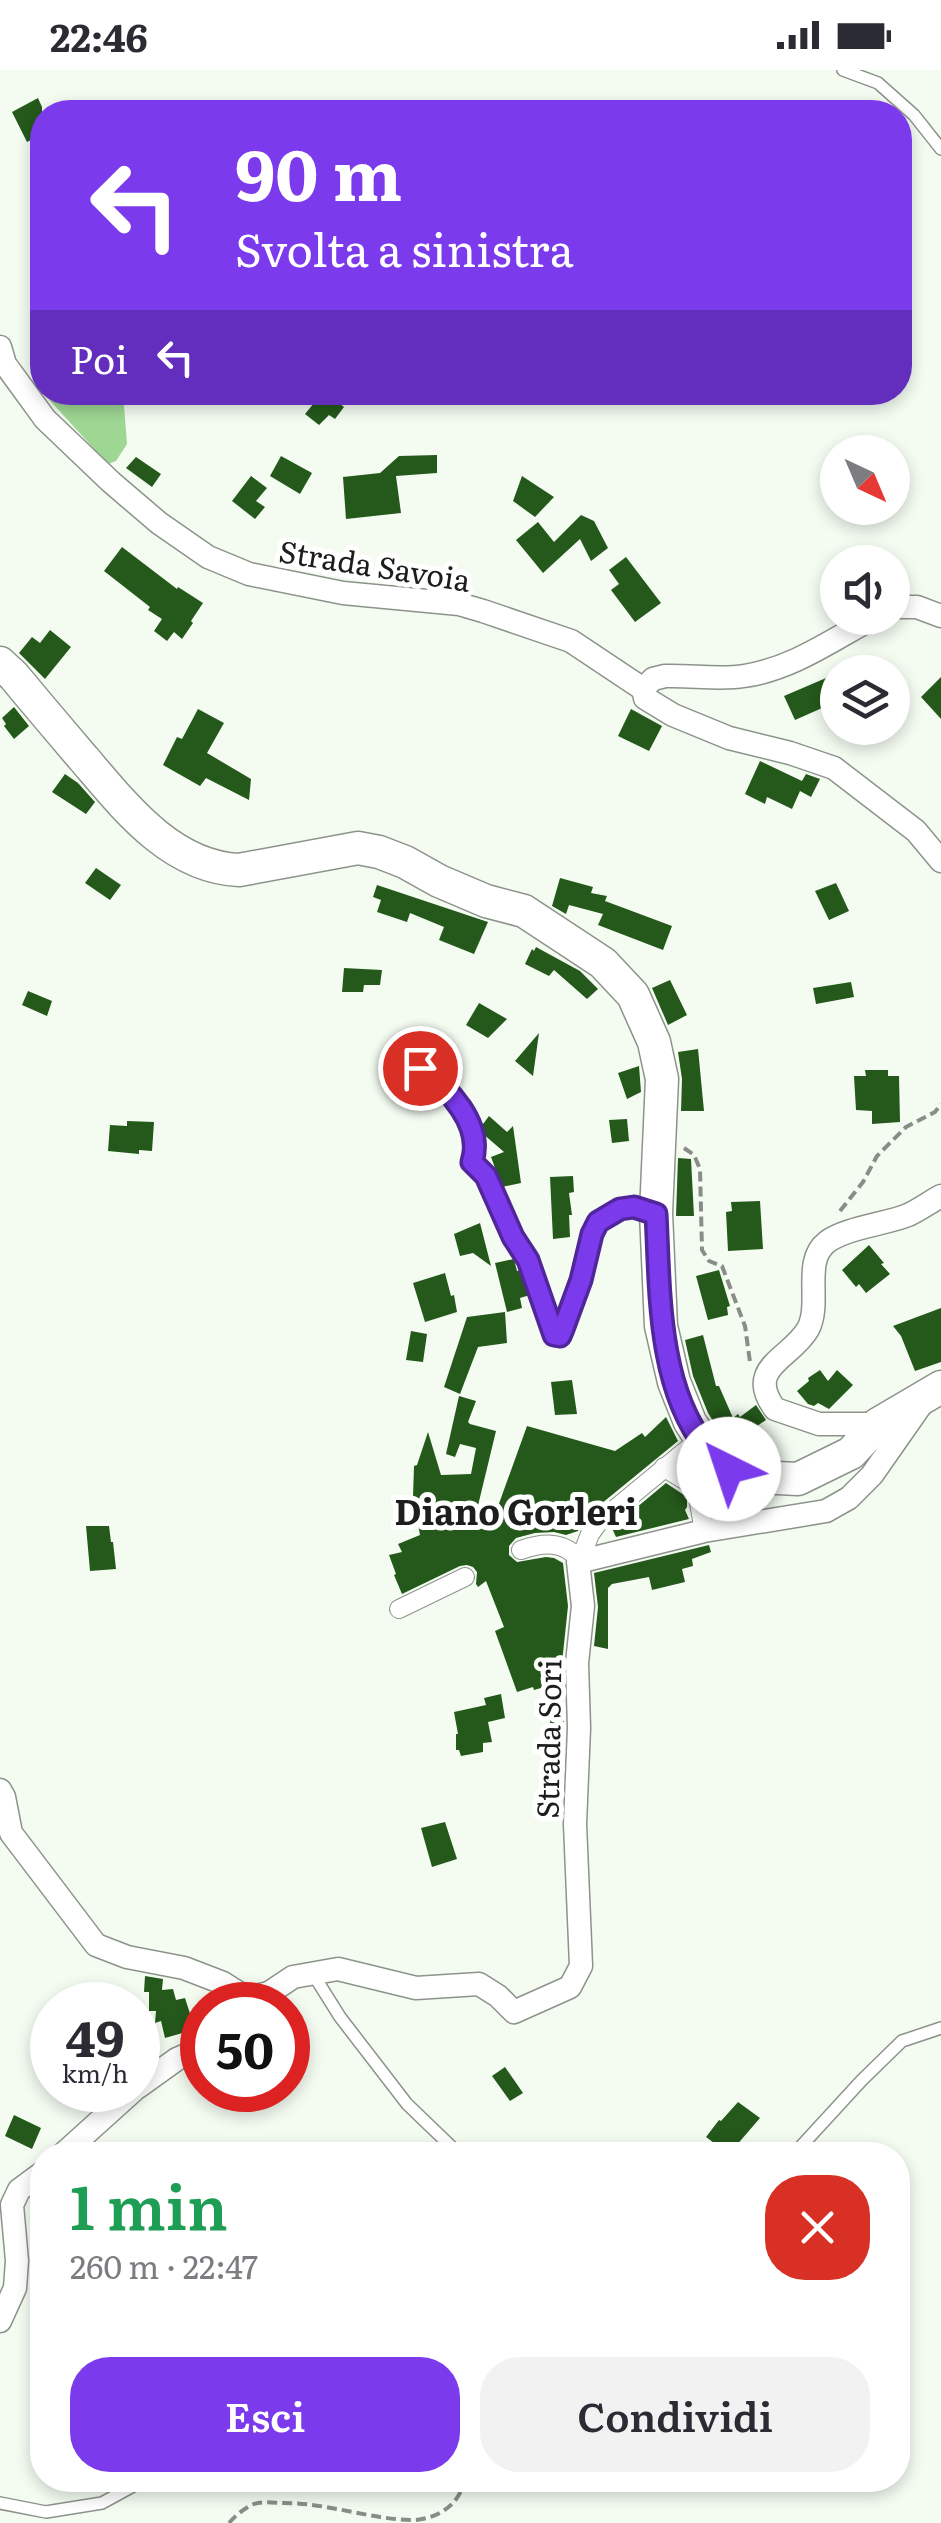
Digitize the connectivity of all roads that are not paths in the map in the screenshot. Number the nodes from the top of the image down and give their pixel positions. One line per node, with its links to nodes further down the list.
1 (843, 70): 2 (lane)
2 (897, 100)
3 (912, 113): 4 (lane)
4 (941, 148)
5 (0, 347): 6 (street, Strada Savoia)
6 (30, 399)
7 (35, 405): 12 (street, Strada Savoia)
8 (910, 607): 9 (street)
9 (941, 616)
10 (844, 635): 12 (street)
11 (0, 663): 18 (main road)
12 (643, 690): 13 (street, Strada Savoia)
13 (916, 831): 14 (street); 15 (street, Strada Savoia)
14 (941, 833)
15 (941, 861)
16 (403, 1054): 18 (lane)
17 (941, 1196): 20 (street)
18 (656, 1214): 21 (main road)
19 (935, 1390): 20 (main road); 23 (street)
20 (878, 1424): 21 (main road)
21 (707, 1448): 22 (street)
22 (664, 1467): 23 (street); 25 (street)
23 (704, 1531): 25 (street)
24 (522, 1550): 25 (street)
25 (580, 1560): 29 (street, Strada Sori)
26 (465, 1578): 27 (street)
27 (399, 1609)
28 (0, 1790): 30 (street)
29 (313, 1974): 31 (street, Strada Sori); 35 (lane)
30 (219, 1982)
31 (287, 1982)
32 (941, 2028): 36 (lane)
33 (110, 2112): 34 (street)
34 (77, 2142)
35 (446, 2142)
36 (804, 2142)
37 (30, 2181): 38 (street)
38 (0, 2322)
39 (122, 2492): 40 (lane)
40 (0, 2503)

